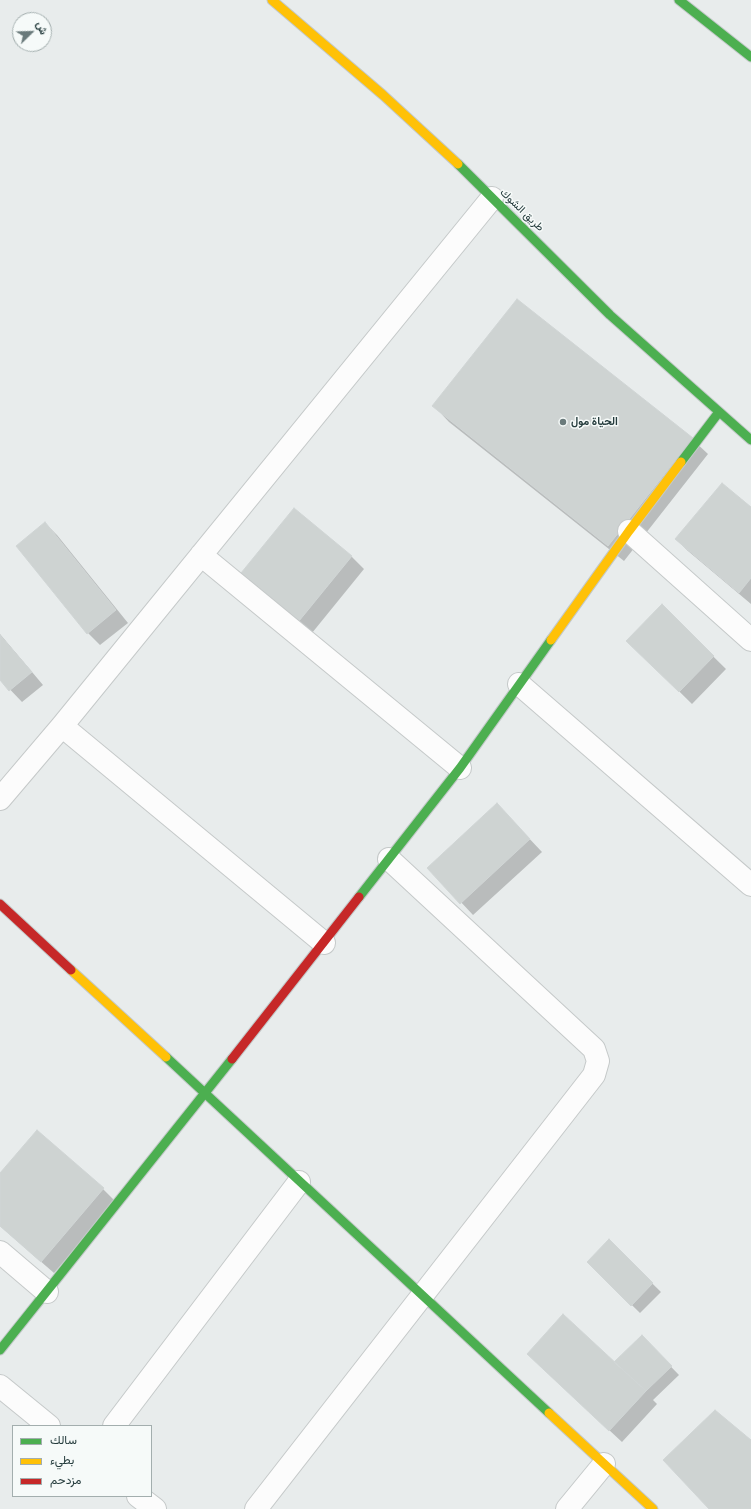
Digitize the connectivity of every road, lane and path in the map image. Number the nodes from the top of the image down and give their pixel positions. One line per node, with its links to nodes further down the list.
1 (272, 0): 4 (street, طريق الشوك)
2 (679, 0): 3 (street)
3 (750, 56)
4 (492, 198): 5 (street, طريق الشوك); 8 (street)
5 (719, 412): 6 (street, طريق الشوك); 7 (street)
6 (751, 440)
7 (629, 531): 9 (street); 10 (street)
8 (201, 555): 11 (street); 12 (street)
9 (751, 640)
10 (519, 684): 12 (street); 15 (street)
11 (62, 726): 13 (street); 17 (street)
12 (460, 768): 14 (street)
13 (0, 799)
14 (389, 859): 17 (street); 22 (street)
15 (751, 885)
16 (0, 904): 18 (street)
17 (324, 942): 18 (street)
18 (205, 1094): 19 (street); 21 (street)
19 (299, 1182): 22 (street); 26 (street)
20 (0, 1252): 21 (street)
21 (46, 1292): 23 (street)
22 (422, 1295): 27 (street); 30 (street)
23 (0, 1350)
24 (0, 1386): 25 (street)
25 (48, 1425)
26 (115, 1425)
27 (604, 1464): 31 (street); 32 (street)
28 (139, 1497): 29 (street)
29 (155, 1509)
30 (256, 1509)
31 (567, 1509)
32 (653, 1509)

